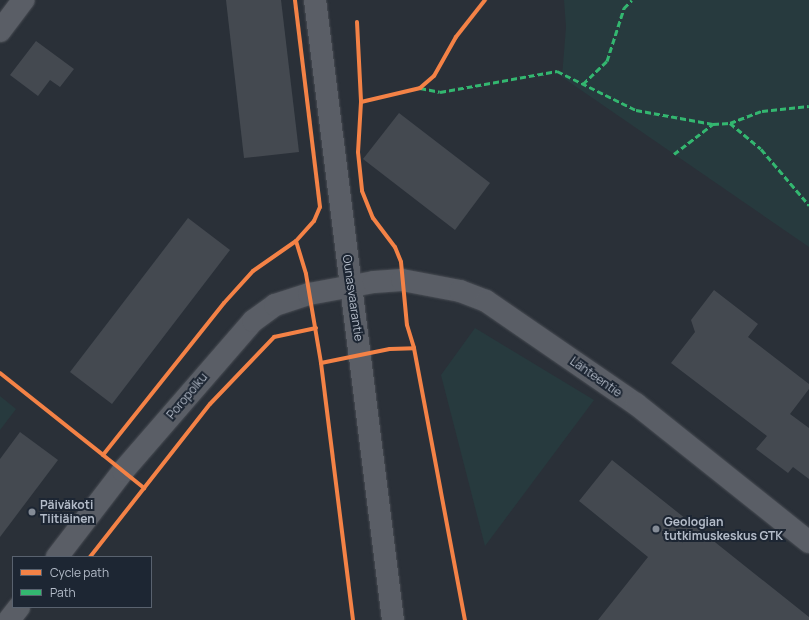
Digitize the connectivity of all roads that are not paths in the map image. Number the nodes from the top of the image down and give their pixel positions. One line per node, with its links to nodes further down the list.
1 (23, 0): 3 (street)
2 (316, 0): 4 (street, Ounasvaarantie)
3 (0, 30)
4 (352, 286): 5 (street, Lähteentie); 6 (street, Poropolku); 9 (street, Ounasvaarantie)
5 (809, 542)
6 (58, 556)
7 (18, 608): 8 (street)
8 (9, 620)
9 (393, 620)

